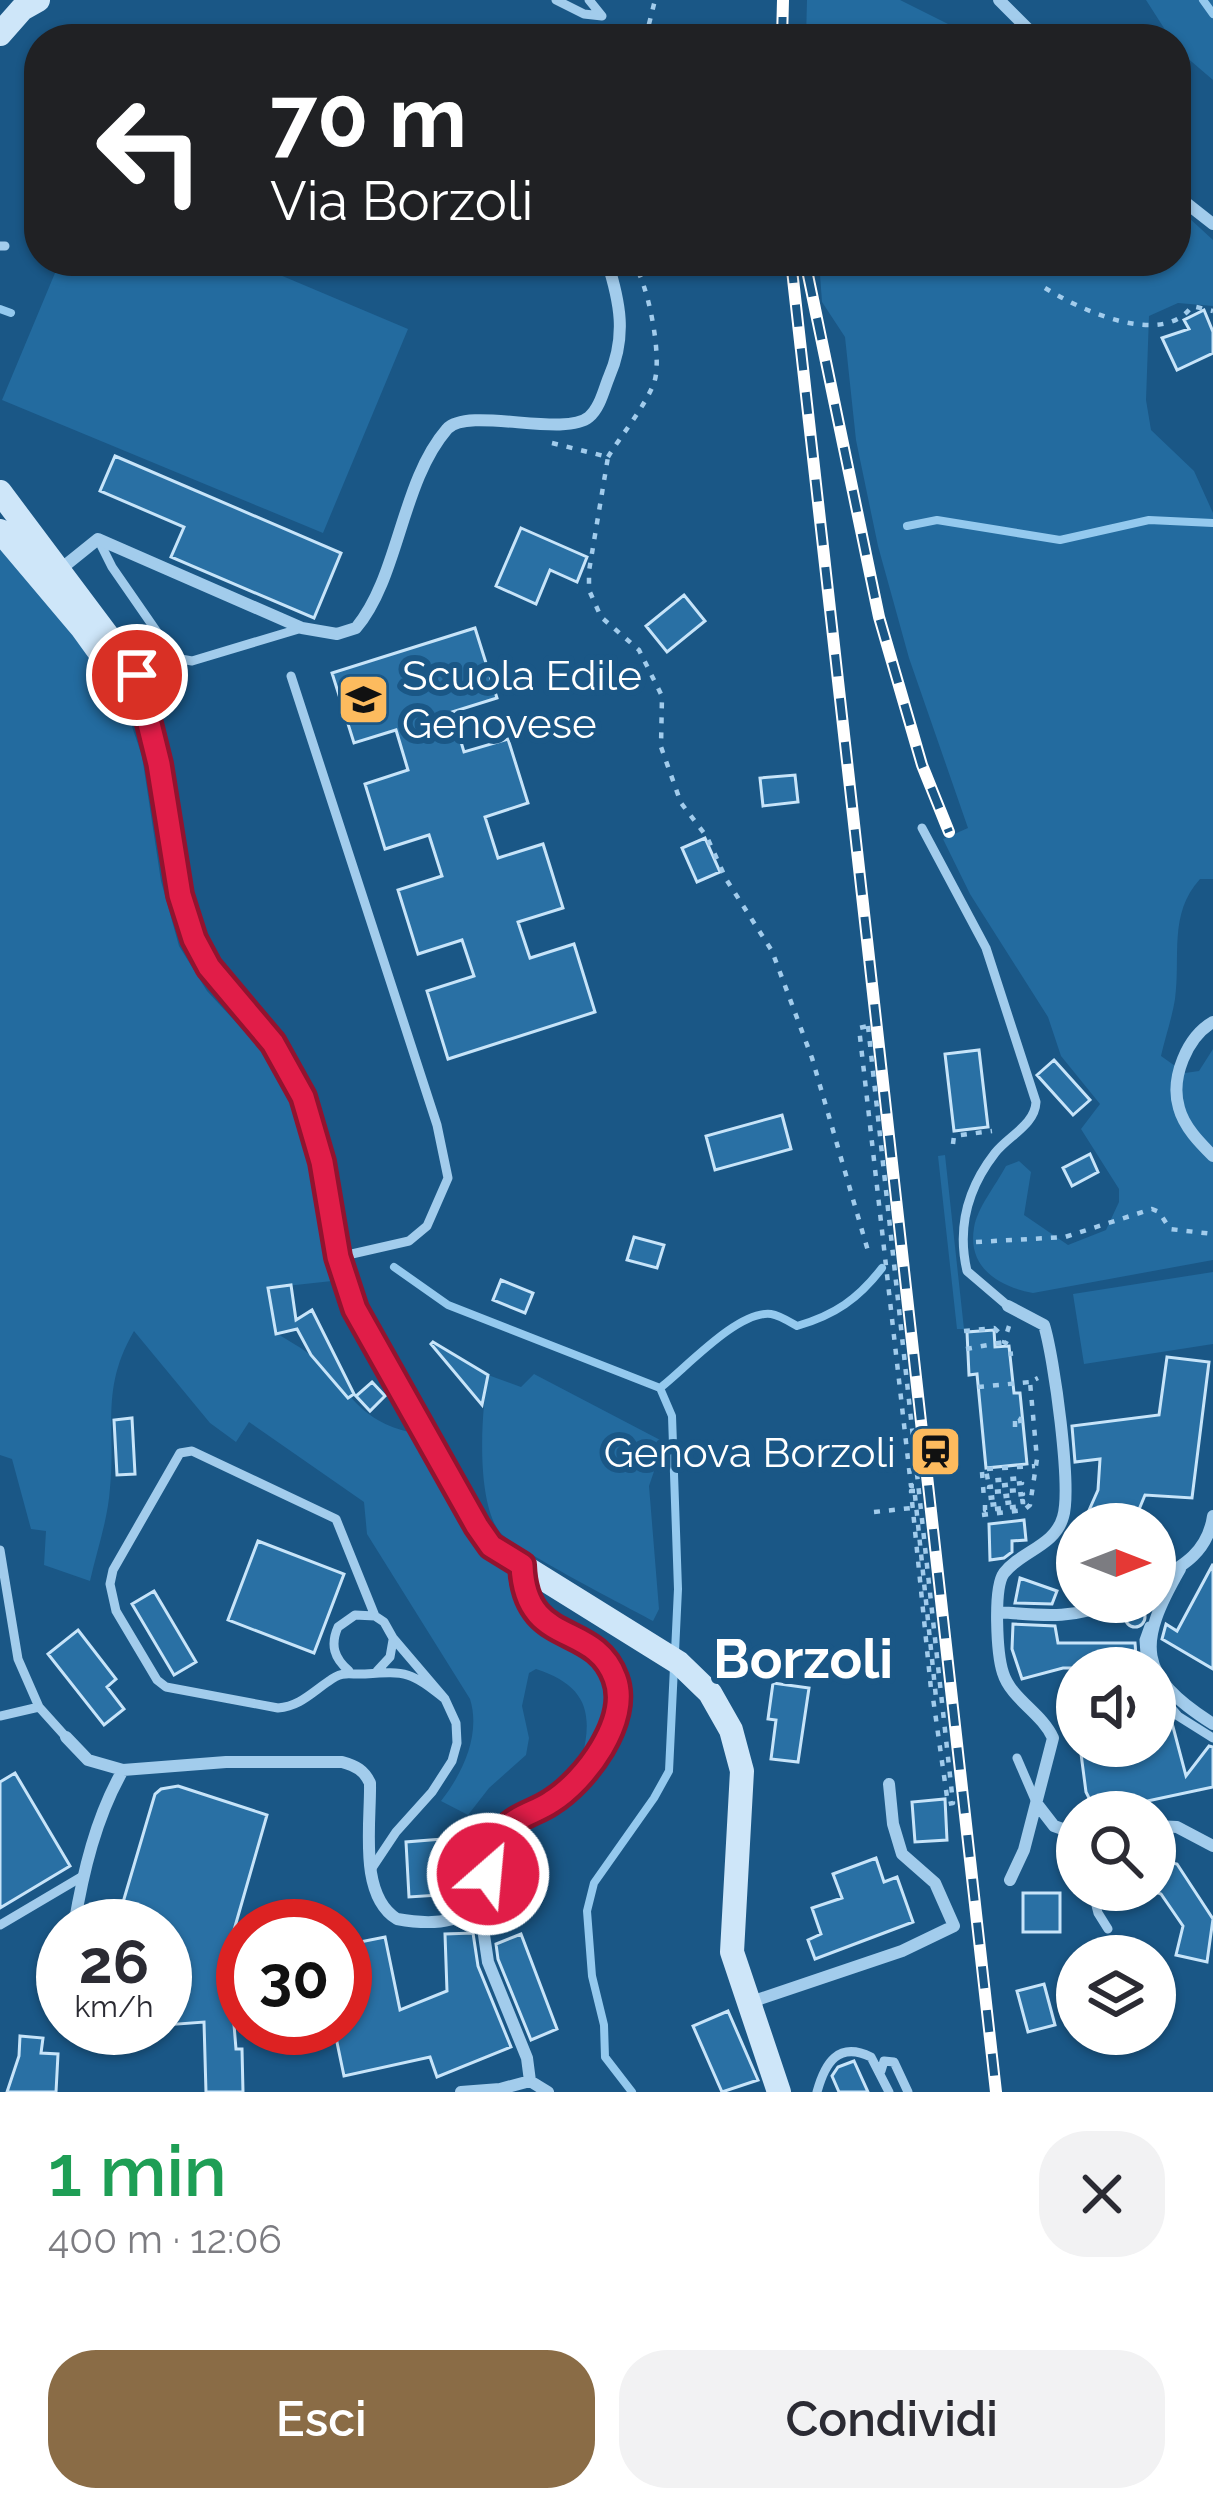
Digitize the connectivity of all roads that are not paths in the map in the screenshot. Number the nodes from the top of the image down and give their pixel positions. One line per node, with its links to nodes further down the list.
1 (38, 0): 6 (main road)
2 (556, 0): 3 (lane)
3 (589, 0)
4 (999, 0): 5 (street)
5 (1023, 24)
6 (0, 34)
7 (611, 276): 12 (street)
8 (0, 492): 11 (main road)
9 (0, 531): 11 (main road)
10 (98, 539): 11 (street); 12 (street); 12 (lane)
11 (51, 576): 17 (main road)
12 (302, 628)
13 (291, 676): 17 (lane)
14 (922, 828): 18 (lane)
15 (1213, 1022): 16 (street)
16 (1213, 1156)
17 (338, 1257): 21 (main road)
18 (1012, 1308): 25 (street)
19 (1213, 1516): 22 (street)
20 (0, 1550): 33 (lane)
21 (522, 1565): 50 (street); 54 (main road)
22 (1180, 1568): 23 (street); 24 (street)
23 (1176, 1570)
24 (1176, 1575)
25 (998, 1612): 27 (street); 42 (street)
26 (375, 1616): 29 (lane); 30 (lane); 30 (lane)
27 (1056, 1617)
28 (1153, 1623): 36 (street)
29 (392, 1638): 31 (lane); 32 (lane)
30 (349, 1671): 31 (lane)
31 (377, 1671): 32 (lane)
32 (445, 1699): 46 (lane)
33 (39, 1707): 35 (lane); 37 (lane)
34 (1176, 1714): 38 (lane)
35 (0, 1716)
36 (1213, 1724)
37 (66, 1737): 40 (street)
38 (1213, 1738)
39 (1017, 1758): 42 (lane)
40 (123, 1770): 46 (street); 47 (street)
41 (889, 1784): 54 (street)
42 (1037, 1804): 43 (street); 48 (street)
43 (1056, 1827)
44 (1176, 1827): 45 (street)
45 (1213, 1846)
46 (372, 1868): 50 (street)
47 (83, 1876): 49 (street); 52 (lane)
48 (1010, 1880)
49 (79, 1899)
50 (479, 1901): 56 (street)
51 (1097, 1911): 53 (lane)
52 (0, 1925)
53 (1108, 1929)
54 (747, 2004): 59 (main road)
55 (880, 2071): 60 (lane); 61 (lane); 62 (lane)
56 (530, 2081): 57 (street); 58 (street)
57 (461, 2092)
58 (548, 2092)
59 (779, 2092)
60 (818, 2092)
61 (889, 2092)
62 (908, 2092)

